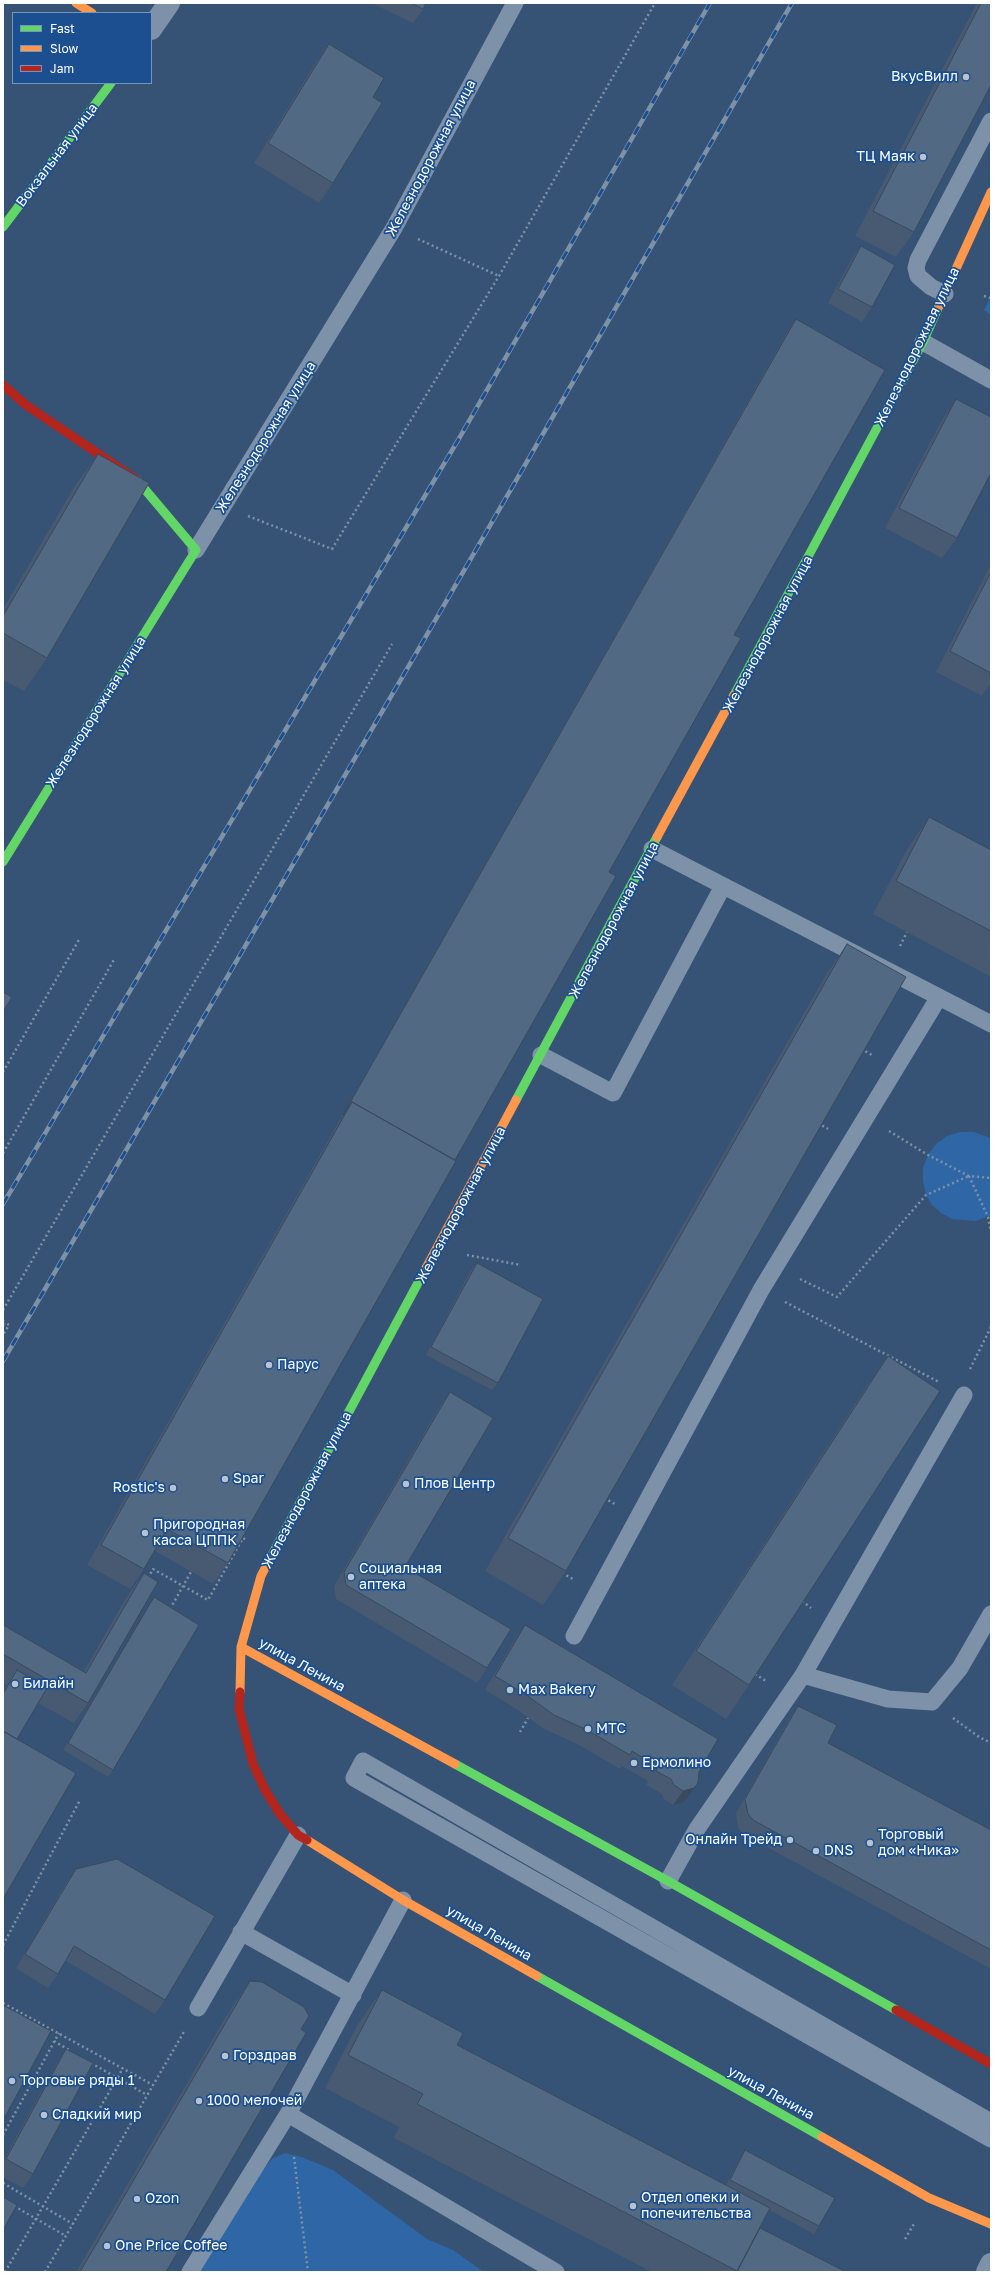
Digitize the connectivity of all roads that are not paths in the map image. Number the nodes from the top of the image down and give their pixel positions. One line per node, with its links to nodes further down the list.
1 (76, 3): 4 (street)
2 (170, 3): 5 (street)
3 (515, 3): 14 (lane, Железнодорожная улица)
4 (90, 12)
5 (152, 28)
6 (110, 84): 9 (street, Вокзальная улица)
7 (991, 121): 10 (lane)
8 (991, 192): 10 (street, Железнодорожная улица)
9 (3, 227)
10 (945, 294): 11 (street, Железнодорожная улица)
11 (923, 342): 12 (lane); 15 (street, Железнодорожная улица)
12 (991, 380)
13 (3, 384): 14 (street)
14 (196, 550): 16 (street, Железнодорожная улица)
15 (652, 849): 17 (lane); 20 (street, Железнодорожная улица)
16 (3, 862)
17 (723, 886): 18 (lane); 20 (lane)
18 (939, 997): 19 (lane); 23 (lane)
19 (991, 1024)
20 (541, 1055): 24 (street, Железнодорожная улица)
21 (961, 1394): 25 (lane)
22 (991, 1614): 25 (lane)
23 (574, 1636)
24 (241, 1647): 26 (street, улица Ленина); 27 (street, улица Ленина)
25 (803, 1675): 27 (lane)
26 (298, 1835): 28 (street, улица Ленина); 29 (lane)
27 (668, 1881): 32 (street, улица Ленина)
28 (403, 1900): 30 (lane); 36 (street, улица Ленина)
29 (241, 1932): 30 (lane); 31 (lane)
30 (353, 1995): 33 (lane)
31 (198, 2008)
32 (991, 2064)
33 (288, 2114): 38 (lane); 39 (lane)
34 (991, 2122): 35 (lane)
35 (991, 2139)
36 (991, 2224)
37 (991, 2264): 40 (street)
38 (190, 2272)
39 (556, 2272)
40 (987, 2272)

